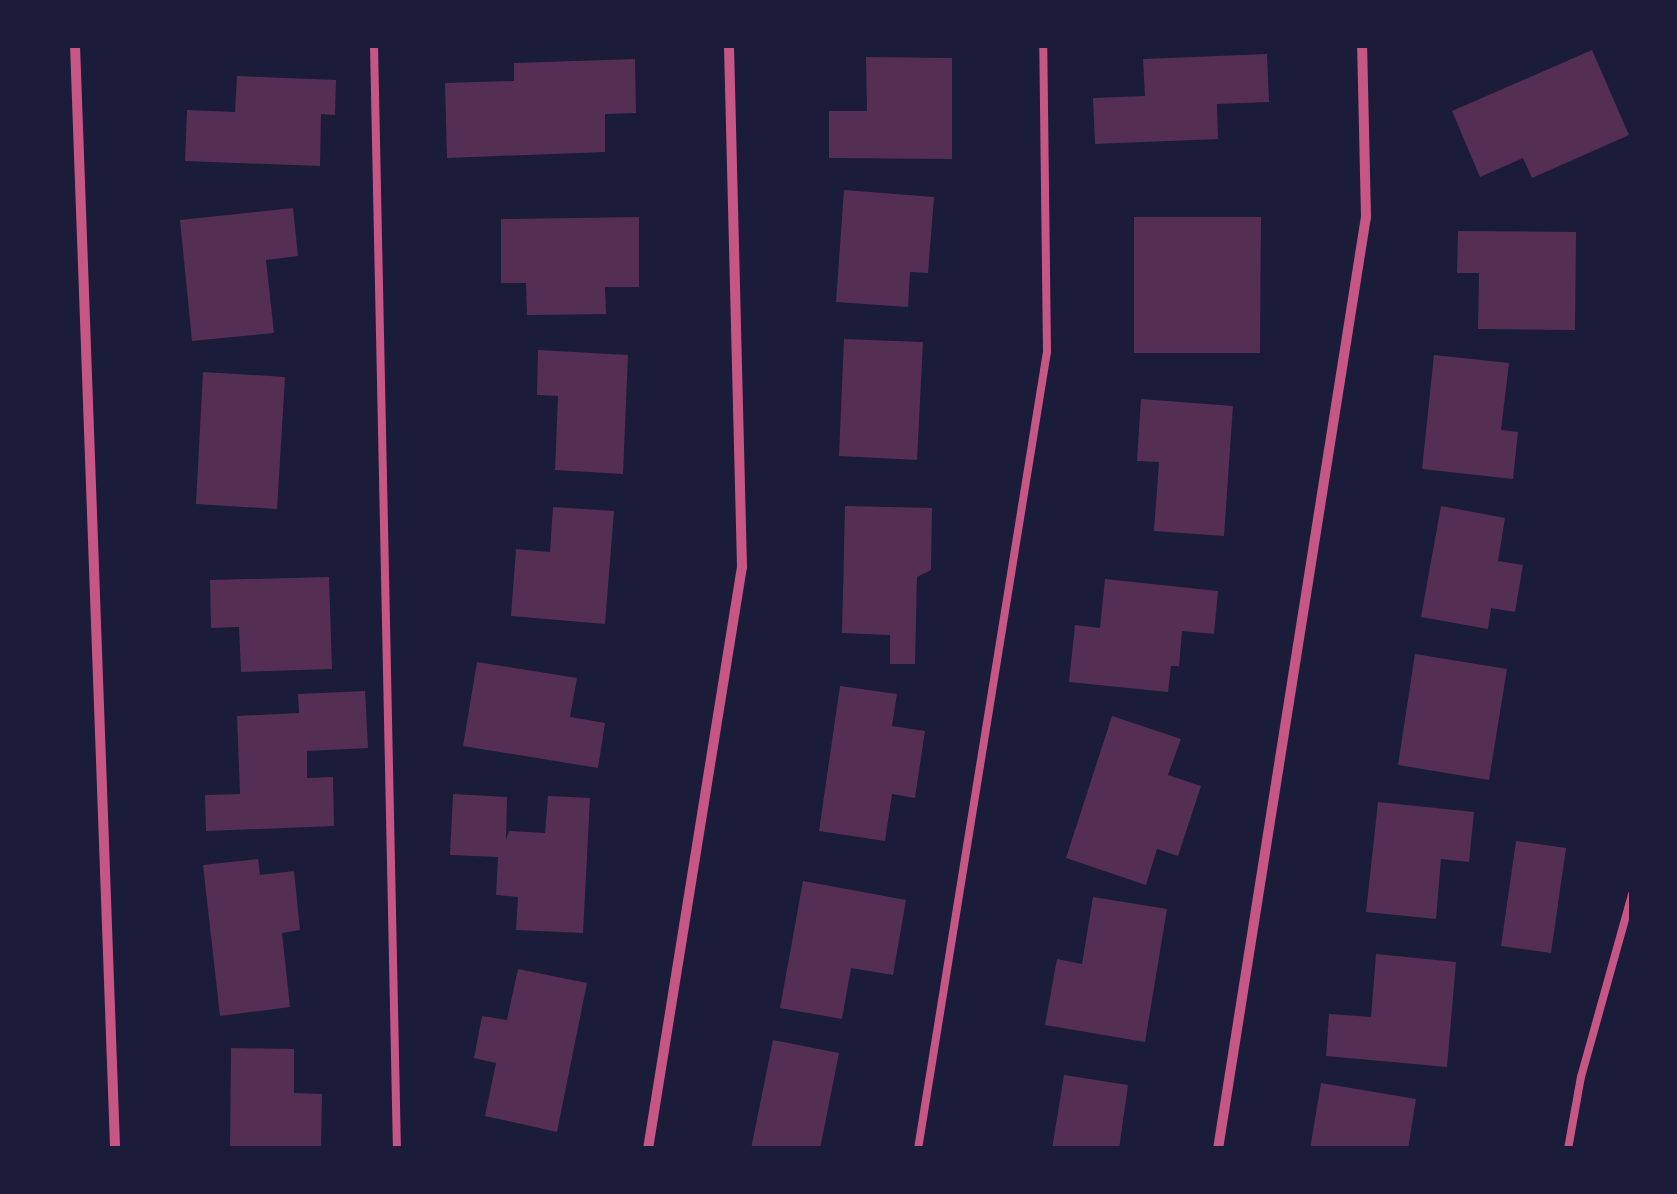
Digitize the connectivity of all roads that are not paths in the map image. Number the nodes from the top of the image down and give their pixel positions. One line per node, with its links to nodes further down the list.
1 (75, 45): 7 (street)
2 (374, 45): 8 (lane)
3 (730, 45): 9 (street)
4 (1044, 45): 10 (lane)
5 (1362, 45): 11 (street)
6 (1632, 894): 12 (lane)
7 (115, 1149)
8 (397, 1149)
9 (648, 1149)
10 (918, 1149)
11 (1218, 1149)
12 (1568, 1149)

